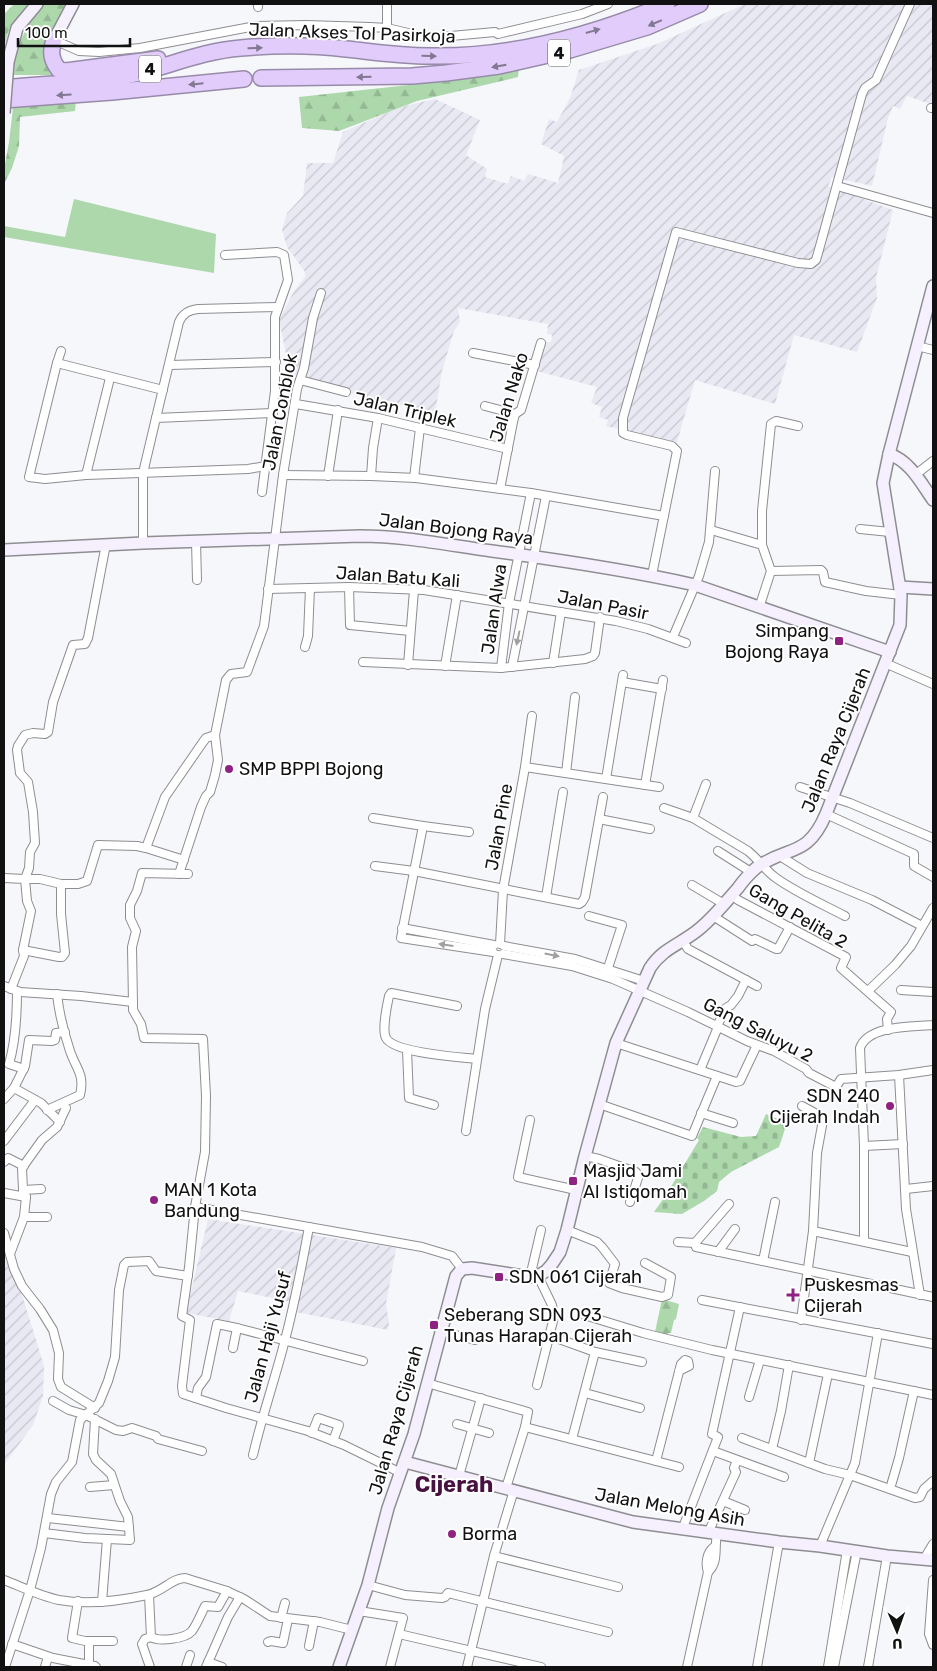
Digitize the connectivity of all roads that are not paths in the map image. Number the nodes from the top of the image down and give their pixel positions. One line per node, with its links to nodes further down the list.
1 (37, 4): 15 (main road, bridge)
2 (73, 4): 9 (main road)
3 (387, 4): 8 (street)
4 (608, 4): 8 (street)
5 (667, 4): 10 (highway, Jalan Akses Tol Pasirkoja / 4, one-way to 5)
6 (700, 4): 11 (highway, Jalan Akses Tol Pasirkoja / 4, one-way to 11)
7 (910, 4): 16 (street)
8 (387, 28): 9 (street)
9 (54, 40): 10 (highway)
10 (207, 52): 13 (highway, Jalan Akses Tol Pasirkoja / 4)
11 (261, 78)
12 (244, 79): 14 (highway, 4, one-way to 14)
13 (4, 88)
14 (4, 100)
15 (4, 113)
16 (837, 186): 17 (street); 61 (street)
17 (933, 213)
18 (225, 255): 21 (street)
19 (933, 286): 23 (main road, Jalan Raya Cijerah)
20 (321, 293): 32 (street, Jalan Conblok)
21 (278, 307): 27 (street); 30 (street)
22 (541, 343): 29 (street, Jalan Nako)
23 (917, 346): 24 (street); 45 (main road, Jalan Raya Cijerah)
24 (933, 350)
25 (61, 351): 28 (street)
26 (473, 353): 29 (street)
27 (276, 362): 30 (street); 38 (street)
28 (57, 363): 31 (street); 50 (street)
29 (535, 364): 39 (street, Jalan Nako)
30 (170, 365): 33 (street)
31 (110, 378): 33 (street); 50 (street)
32 (300, 380): 34 (street); 35 (street, Jalan Conblok)
33 (163, 390): 40 (street)
34 (346, 392)
35 (296, 404): 37 (street, Jalan Triplek); 51 (street, Jalan Conblok)
36 (485, 406): 39 (street)
37 (338, 410): 41 (street, Jalan Triplek); 53 (street)
38 (273, 413): 40 (street); 47 (street)
39 (515, 414): 44 (street, Jalan Nako)
40 (156, 418): 49 (street)
41 (378, 418): 43 (street, Jalan Triplek); 54 (street)
42 (798, 426): 69 (street)
43 (420, 428): 44 (street, Jalan Triplek); 55 (street)
44 (508, 449): 56 (street, Jalan Nako)
45 (889, 454): 52 (main road); 64 (main road, Jalan Raya Cijerah)
46 (933, 462): 52 (street)
47 (266, 466): 49 (street); 57 (street)
48 (715, 471): 63 (street)
49 (143, 473): 50 (street); 67 (street)
50 (86, 475)
51 (283, 475): 53 (street); 65 (street, Jalan Conblok)
52 (915, 475): 60 (main road)
53 (328, 476): 54 (street)
54 (371, 476): 55 (street)
55 (414, 478): 56 (street)
56 (500, 488): 58 (street)
57 (262, 492)
58 (531, 493): 59 (street); 71 (street, Jalan Alwa)
59 (546, 496): 61 (street); 72 (street, Jalan Alwa)
60 (933, 500)
61 (664, 516): 74 (street)
62 (860, 529): 64 (street)
63 (710, 530): 69 (street); 76 (street)
64 (890, 532): 82 (main road, Jalan Raya Cijerah)
65 (275, 538): 66 (main road, Jalan Bojong Raya); 71 (main road, Jalan Bojong Raya); 79 (street, Jalan Conblok)
66 (196, 541): 67 (main road, Jalan Bojong Raya); 75 (street)
67 (143, 543): 68 (main road, Jalan Bojong Raya)
68 (106, 544): 70 (main road, Jalan Bojong Raya); 136 (street)
69 (762, 545): 73 (street)
70 (4, 550)
71 (517, 554): 72 (main road, Jalan Bojong Raya); 84 (street, Jalan Alwa)
72 (535, 556): 74 (main road, Jalan Bojong Raya); 85 (street, Jalan Alwa)
73 (771, 571): 82 (street); 86 (street)
74 (652, 575): 76 (main road, Jalan Bojong Raya)
75 (197, 580)
76 (695, 585): 86 (main road, Jalan Bojong Raya); 90 (street)
77 (349, 587): 78 (street, Jalan Batu Kali); 81 (street, Jalan Batu Kali); 89 (street)
78 (310, 588): 79 (street, Jalan Batu Kali); 92 (street)
79 (268, 589): 106 (street, Jalan Conblok)
80 (933, 589): 82 (main road)
81 (414, 590): 83 (street, Jalan Batu Kali); 89 (street)
82 (900, 591): 93 (main road, Jalan Raya Cijerah)
83 (457, 595): 84 (street, Jalan Batu Kali); 98 (street)
84 (509, 603): 85 (street, Jalan Batu Kali); 100 (street, Jalan Alwa)
85 (525, 606): 87 (street, Jalan Pasir); 99 (street, Jalan Alwa, one-way to 99)
86 (759, 608): 93 (main road, Jalan Bojong Raya)
87 (561, 612): 88 (street, Jalan Pasir); 95 (street)
88 (600, 618): 90 (street, Jalan Pasir); 95 (street)
89 (410, 632): 97 (street)
90 (674, 637): 91 (street, Jalan Pasir)
91 (686, 643)
92 (305, 647)
93 (890, 652): 96 (main road, Jalan Raya Cijerah)
94 (363, 662): 97 (street)
95 (554, 663): 99 (street)
96 (885, 663): 102 (street); 116 (main road, Jalan Raya Cijerah)
97 (408, 665): 98 (street)
98 (445, 666): 100 (street)
99 (512, 667): 100 (street)
100 (501, 668)
101 (664, 680): 103 (street)
102 (933, 684)
103 (662, 689): 109 (street); 111 (street)
104 (575, 697): 108 (street)
105 (532, 716): 107 (street, Jalan Pine)
106 (215, 735): 126 (street); 129 (street)
107 (525, 767): 108 (street); 139 (street, Jalan Pine)
108 (566, 773): 109 (street)
109 (606, 780): 111 (street)
110 (706, 784): 120 (street)
111 (645, 785): 112 (street)
112 (659, 787)
113 (800, 787): 116 (street)
114 (563, 792): 141 (street)
115 (603, 797): 121 (street)
116 (833, 798): 118 (main road, Jalan Raya Cijerah); 125 (street)
117 (664, 808): 120 (street)
118 (826, 814): 128 (main road, Jalan Raya Cijerah); 134 (street)
119 (373, 818): 122 (street)
120 (693, 818): 130 (street)
121 (598, 819): 123 (street); 141 (street)
122 (423, 826): 124 (street); 132 (street)
123 (650, 829)
124 (469, 832)
125 (933, 838)
126 (146, 848): 129 (street); 137 (street)
127 (718, 851): 133 (street)
128 (780, 856): 130 (main road, Jalan Raya Cijerah); 147 (street)
129 (184, 860): 164 (street)
130 (761, 864): 133 (main road, Jalan Raya Cijerah); 146 (street)
131 (375, 866): 132 (street)
132 (414, 871): 139 (street); 149 (street)
133 (752, 872): 140 (main road, Jalan Raya Cijerah)
134 (933, 877)
135 (4, 878): 136 (street)
136 (25, 879): 137 (street); 154 (street)
137 (61, 884): 154 (street)
138 (692, 885): 142 (street)
139 (503, 890): 141 (street); 153 (street, Jalan Pine)
140 (732, 895): 142 (main road, Jalan Raya Cijerah); 148 (street, Gang Pelita 2)
141 (546, 897)
142 (724, 904): 145 (main road, Jalan Raya Cijerah)
143 (933, 908): 147 (street)
144 (589, 916): 155 (street)
145 (713, 916): 148 (street); 151 (main road, Jalan Raya Cijerah)
146 (845, 916)
147 (922, 926): 161 (street)
148 (790, 927): 161 (street, Gang Pelita 2)
149 (402, 928): 150 (street); 152 (street)
150 (431, 934): 152 (street); 153 (street)
151 (682, 940): 156 (street); 157 (main road, Jalan Raya Cijerah)
152 (429, 943): 153 (street, one-way to 152)
153 (499, 949): 155 (street, Gang Saluyu 2); 173 (street, Jalan Pine)
154 (23, 950): 159 (street)
155 (607, 972): 157 (street, Gang Saluyu 2)
156 (746, 980): 158 (street); 167 (street)
157 (642, 985): 167 (street, Gang Saluyu 2); 170 (main road, Jalan Raya Cijerah)
158 (757, 986)
159 (11, 989): 163 (street); 174 (street)
160 (901, 990): 162 (street)
161 (868, 991): 168 (street, Gang Pelita 2)
162 (933, 992)
163 (57, 994): 164 (street); 169 (street)
164 (133, 1002): 208 (street)
165 (458, 1006): 172 (street)
166 (933, 1025): 168 (street)
167 (718, 1027): 171 (street, Gang Saluyu 2); 175 (street)
168 (888, 1030): 179 (street)
169 (65, 1032): 174 (street); 187 (street)
170 (616, 1043): 175 (street); 183 (main road, Jalan Raya Cijerah)
171 (757, 1045): 178 (street); 179 (street, Gang Saluyu 2)
172 (408, 1050): 173 (street); 184 (street)
173 (476, 1059): 192 (street, Jalan Pine)
174 (24, 1069): 180 (street)
175 (700, 1070): 178 (street)
176 (933, 1070): 177 (street)
177 (899, 1075): 179 (street); 194 (street)
178 (717, 1076): 188 (street)
179 (860, 1077): 195 (street)
180 (14, 1088): 181 (street); 182 (street)
181 (4, 1098)
182 (35, 1100): 187 (street); 193 (street)
183 (598, 1104): 188 (street); 196 (main road, Jalan Raya Cijerah)
184 (434, 1105)
185 (802, 1106): 215 (street)
186 (66, 1108): 190 (street)
187 (47, 1110): 190 (street)
188 (701, 1114): 191 (street)
189 (530, 1120): 202 (street)
190 (60, 1122): 198 (street)
191 (734, 1124)
192 (466, 1131)
193 (4, 1141)
194 (903, 1144): 195 (street); 201 (street)
195 (864, 1146): 217 (street)
196 (585, 1156): 202 (main road, Jalan Raya Cijerah); 205 (street)
197 (5, 1158): 198 (street)
198 (24, 1166): 204 (street)
199 (933, 1186): 201 (street)
200 (41, 1189): 204 (street)
201 (906, 1189): 221 (street)
202 (576, 1190): 214 (main road, Jalan Raya Cijerah)
203 (4, 1193): 204 (street)
204 (25, 1193): 210 (street)
205 (630, 1202)
206 (775, 1202): 223 (street)
207 (729, 1204): 219 (street)
208 (195, 1207): 211 (street); 227 (street)
209 (47, 1216): 210 (street)
210 (24, 1217): 222 (street)
211 (309, 1227): 225 (street); 239 (street, Jalan Haji Yusuf)
212 (735, 1229): 220 (street)
213 (541, 1230): 228 (street)
214 (567, 1230): 224 (street); 228 (main road, Jalan Raya Cijerah)
215 (813, 1231): 217 (street); 226 (street)
216 (4, 1233): 222 (street)
217 (864, 1240): 221 (street)
218 (678, 1242): 219 (street)
219 (695, 1243): 220 (street)
220 (718, 1252): 223 (street)
221 (912, 1252): 229 (street)
222 (10, 1254): 261 (street)
223 (762, 1261): 226 (street)
224 (645, 1264)
225 (462, 1269): 228 (main road); 236 (main road, Jalan Raya Cijerah)
226 (807, 1271): 229 (street); 234 (street)
227 (188, 1276): 258 (street); 261 (street)
228 (534, 1276): 253 (street)
229 (920, 1296): 230 (street)
230 (933, 1297)
231 (702, 1300): 232 (street)
232 (740, 1307): 234 (street); 244 (street)
233 (584, 1315): 244 (street)
234 (801, 1320): 237 (street)
235 (237, 1328): 239 (street); 242 (street); 258 (street)
236 (440, 1332): 240 (street); 252 (main road, Jalan Raya Cijerah)
237 (878, 1333): 241 (street); 251 (street)
238 (559, 1339): 243 (street)
239 (285, 1340): 246 (street); 264 (street, Jalan Haji Yusuf)
240 (475, 1340)
241 (933, 1344)
242 (233, 1348)
243 (595, 1352): 247 (street); 255 (street)
244 (730, 1354): 245 (street); 276 (street)
245 (760, 1360): 248 (street); 257 (street)
246 (363, 1361)
247 (642, 1362)
248 (789, 1366): 250 (street); 274 (street)
249 (680, 1371): 279 (street)
250 (828, 1374): 251 (street); 280 (street)
251 (869, 1381): 254 (street); 283 (street)
252 (427, 1383): 259 (street); 282 (main road, Jalan Raya Cijerah)
253 (537, 1384)
254 (914, 1391): 256 (street); 290 (street)
255 (585, 1393): 262 (street); 271 (street)
256 (933, 1395)
257 (749, 1396)
258 (196, 1398): 264 (street)
259 (481, 1398): 267 (street); 268 (street)
260 (53, 1401): 263 (street)
261 (95, 1408): 263 (street)
262 (640, 1408)
263 (86, 1415): 265 (street); 293 (street)
264 (262, 1417): 269 (street); 277 (street, Jalan Haji Yusuf)
265 (95, 1420): 275 (street); 287 (street)
266 (457, 1424): 268 (street)
267 (525, 1427): 271 (street); 289 (street)
268 (474, 1429): 270 (street); 284 (street)
269 (312, 1433): 273 (street); 273 (street)
270 (489, 1433)
271 (572, 1438): 279 (street)
272 (742, 1438): 274 (street)
273 (333, 1441): 282 (street)
274 (772, 1449): 280 (street)
275 (202, 1451)
276 (712, 1452): 278 (street); 295 (street)
277 (253, 1455)
278 (737, 1460): 285 (street); 291 (street)
279 (656, 1462): 281 (street)
280 (809, 1463): 283 (street)
281 (679, 1467)
282 (403, 1468): 284 (main road, Jalan Melong Asih); 308 (main road, Jalan Raya Cijerah)
283 (850, 1475): 290 (street); 301 (street)
284 (459, 1476): 289 (main road, Jalan Melong Asih)
285 (784, 1477)
286 (933, 1481): 290 (street)
287 (114, 1485): 288 (street); 294 (street)
288 (90, 1487)
289 (510, 1489): 295 (main road, Jalan Melong Asih); 303 (street)
290 (890, 1489)
291 (723, 1501): 292 (street); 297 (street)
292 (745, 1510)
293 (48, 1518): 294 (street); 296 (street)
294 (129, 1527): 298 (street)
295 (682, 1530): 297 (main road, Jalan Melong Asih)
296 (44, 1533): 298 (street); 310 (street)
297 (712, 1534): 299 (main road, Jalan Melong Asih); 345 (street)
298 (106, 1539): 315 (street)
299 (779, 1542): 301 (main road, Jalan Melong Asih); 346 (street)
300 (933, 1544): 305 (street)
301 (820, 1546): 302 (main road, Jalan Melong Asih)
302 (852, 1550): 304 (main road, Jalan Melong Asih); 347 (street); 348 (street)
303 (494, 1556): 309 (street); 316 (street)
304 (887, 1556): 305 (main road, Jalan Melong Asih); 349 (street)
305 (929, 1559)
306 (4, 1580): 310 (street)
307 (933, 1580): 329 (street)
308 (368, 1585): 316 (street); 318 (main road, Jalan Raya Cijerah)
309 (618, 1587)
310 (30, 1590): 314 (street); 328 (street)
311 (227, 1591): 312 (street); 313 (street); 324 (street)
312 (150, 1594): 315 (street); 324 (street)
313 (240, 1597): 319 (street); 334 (street)
314 (78, 1601): 315 (street); 325 (street)
315 (102, 1602)
316 (483, 1602): 322 (street); 331 (street)
317 (285, 1603): 319 (street)
318 (359, 1611): 321 (main road, Jalan Raya Cijerah); 323 (street)
319 (285, 1618): 320 (street); 327 (street)
320 (314, 1621): 321 (street); 330 (street)
321 (352, 1630): 341 (main road, Jalan Raya Cijerah)
322 (608, 1632)
323 (399, 1634): 331 (street); 342 (street)
324 (151, 1637): 338 (street)
325 (89, 1641): 326 (street); 335 (street)
326 (113, 1641)
327 (268, 1642)
328 (12, 1644): 333 (street); 336 (street)
329 (933, 1645)
330 (309, 1646)
331 (471, 1649): 343 (street); 344 (street)
332 (190, 1655): 339 (street)
333 (48, 1657): 335 (street); 337 (street)
334 (207, 1665): 340 (street)
335 (92, 1666)
336 (5, 1667)
337 (45, 1667)
338 (150, 1667)
339 (186, 1667)
340 (222, 1667)
341 (339, 1667)
342 (390, 1667)
343 (467, 1667)
344 (541, 1667)
345 (687, 1667)
346 (757, 1667)
347 (828, 1667)
348 (834, 1667)
349 (868, 1667)

